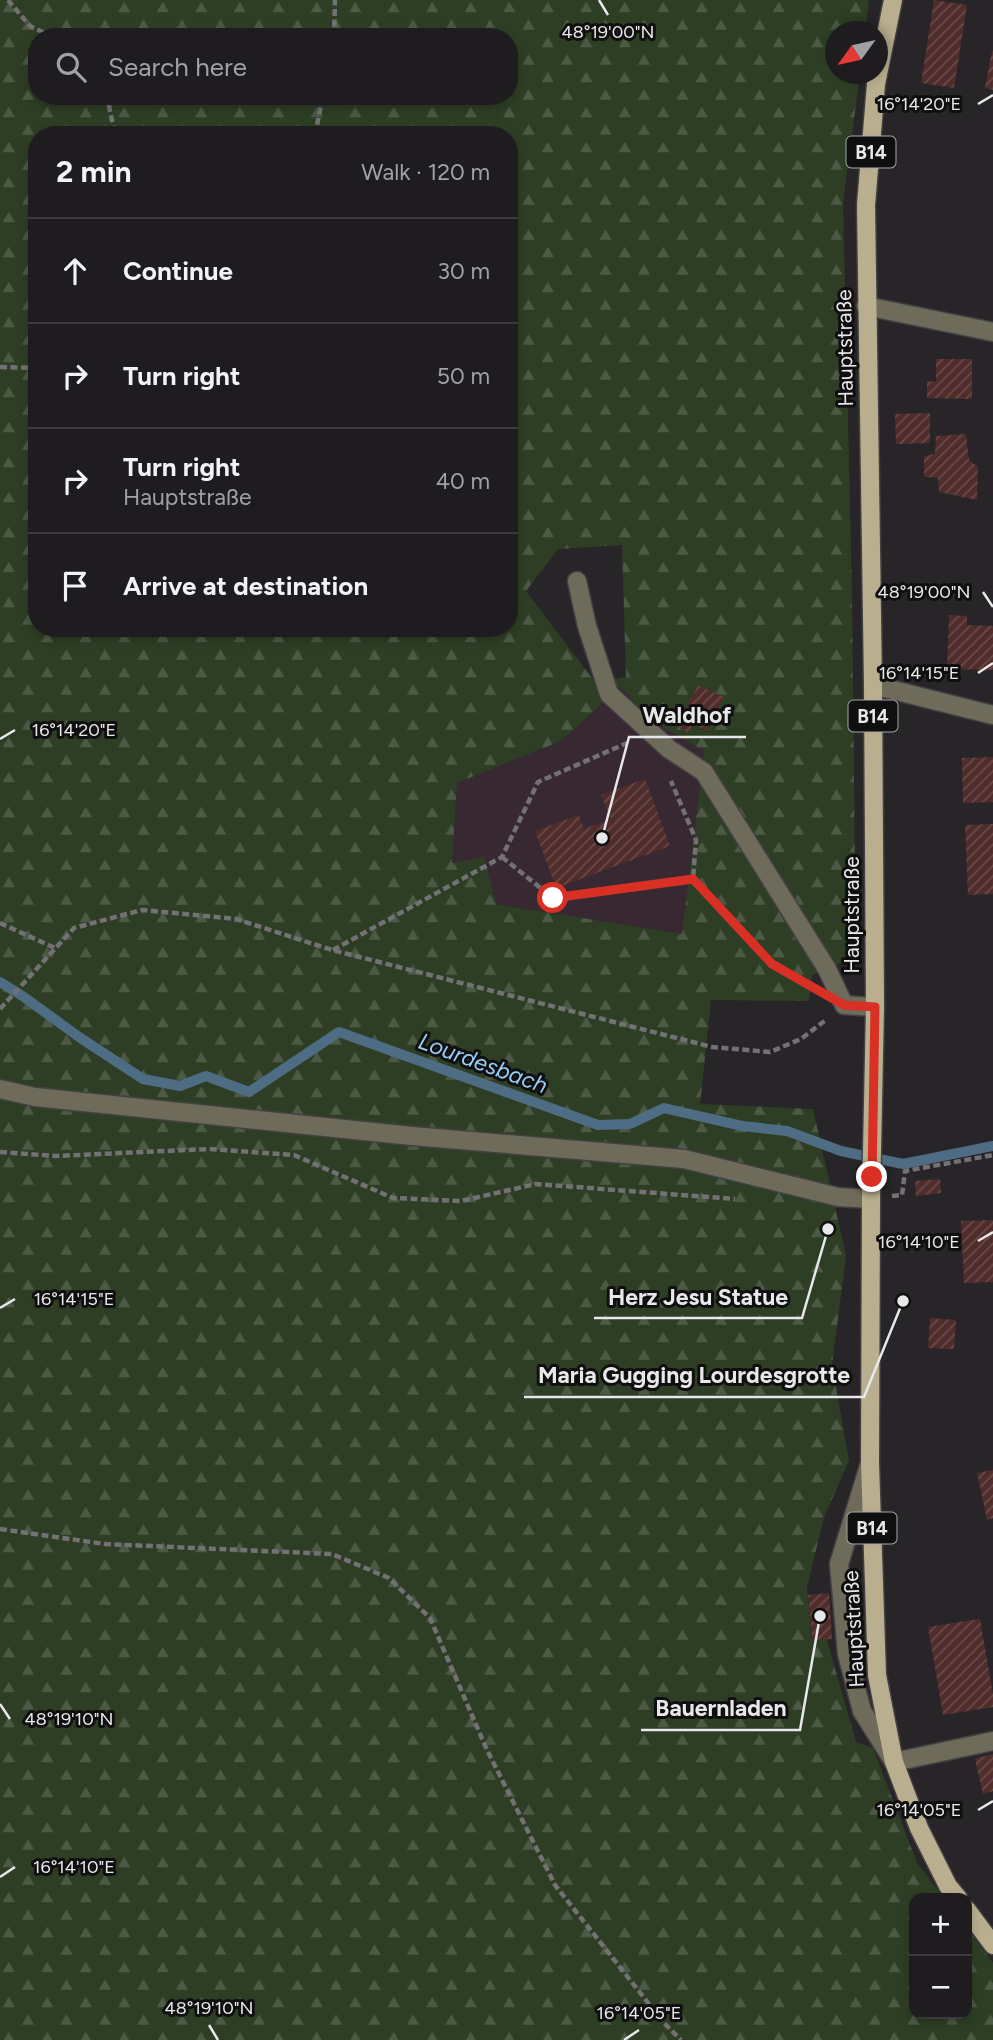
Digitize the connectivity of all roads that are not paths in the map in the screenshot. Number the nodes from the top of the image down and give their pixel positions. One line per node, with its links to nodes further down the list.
1 (892, 0): 2 (main road, Hauptstraße / B14)
2 (866, 306): 3 (street); 5 (main road, Hauptstraße / B14)
3 (993, 332)
4 (577, 581): 7 (street)
5 (873, 685): 6 (street); 7 (main road, Hauptstraße / B14)
6 (993, 715)
7 (875, 1007): 9 (main road, Hauptstraße / B14)
8 (0, 1089): 9 (street)
9 (871, 1199): 10 (main road, Hauptstraße / B14)
10 (870, 1462): 12 (main road, Hauptstraße / B14); 12 (street)
11 (993, 1741): 12 (street)
12 (894, 1762): 13 (main road, Hauptstraße / B14)
13 (954, 1893)
14 (972, 1917): 15 (main road)
15 (993, 1945)

